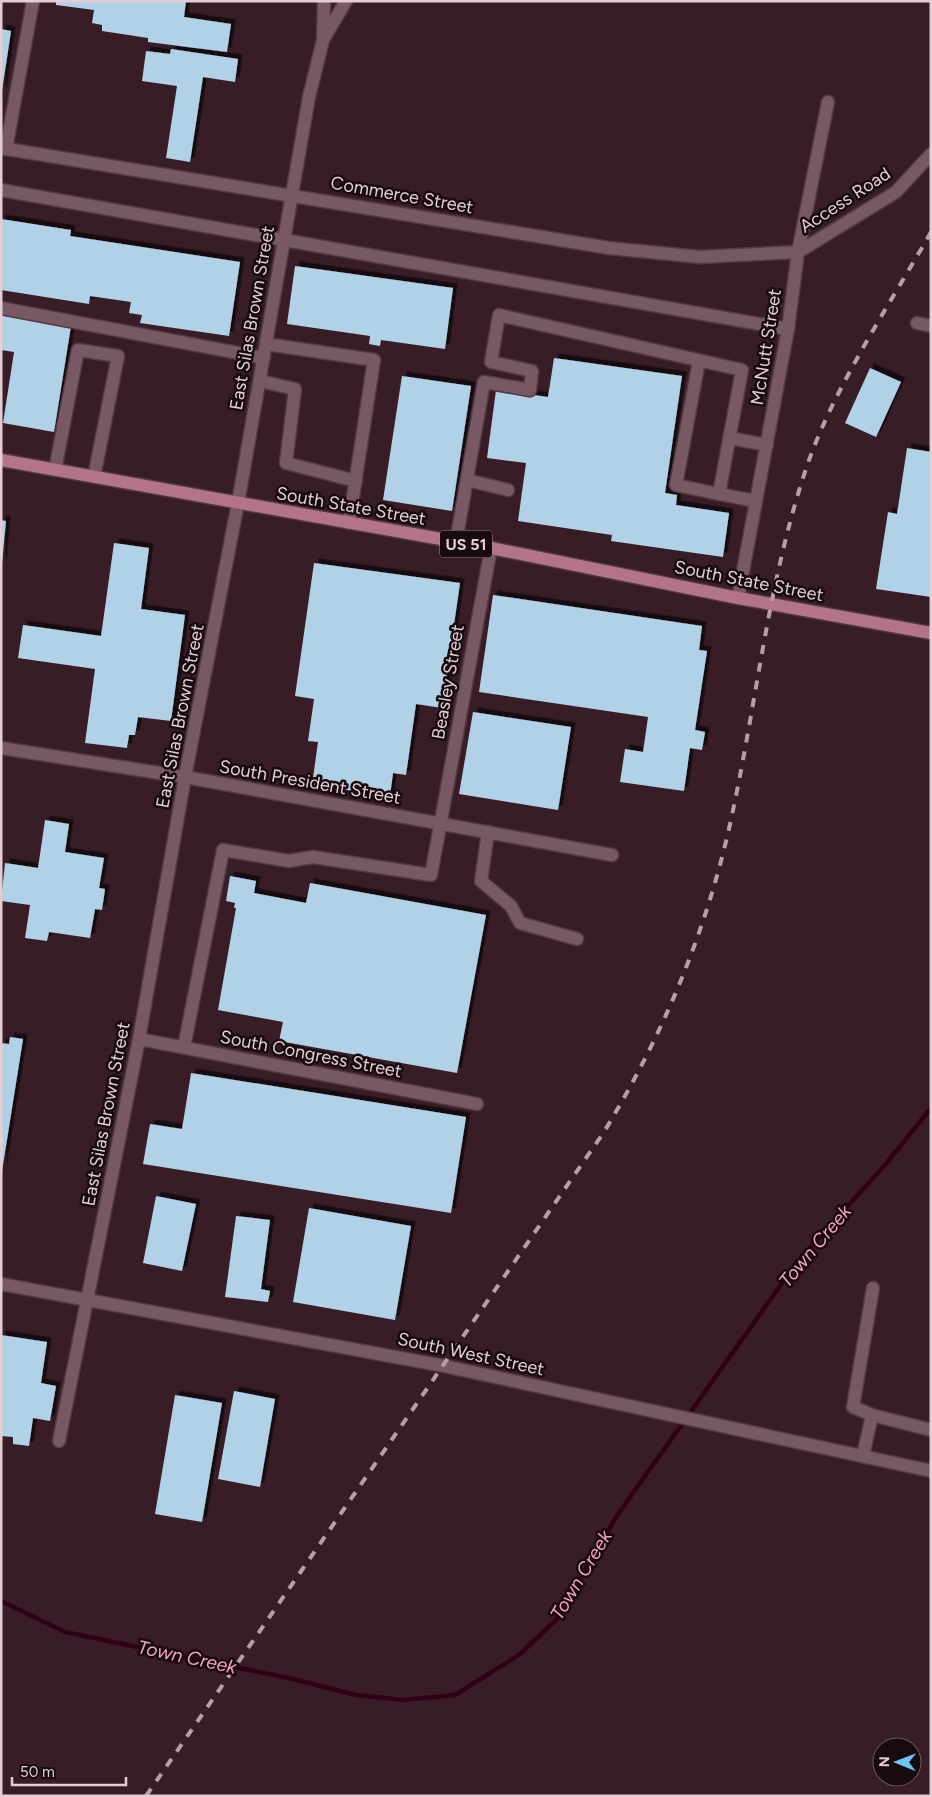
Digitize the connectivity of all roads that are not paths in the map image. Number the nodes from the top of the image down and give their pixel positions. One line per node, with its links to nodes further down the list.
1 (33, 1): 6 (street)
2 (324, 1): 4 (street)
3 (346, 1): 4 (street, East Silas Brown Street)
4 (323, 40): 9 (street, East Silas Brown Street)
5 (828, 102): 11 (street, McNutt Street)
6 (4, 149): 9 (street, Commerce Street)
7 (931, 154): 11 (street, Access Road)
8 (1, 190): 10 (street)
9 (291, 194): 10 (street, East Silas Brown Street); 11 (street, Commerce Street)
10 (283, 238): 15 (street); 16 (street, East Silas Brown Street)
11 (798, 252): 15 (street, McNutt Street)
12 (1, 308): 17 (street)
13 (917, 323): 14 (street)
14 (931, 326)
15 (788, 328): 21 (street, McNutt Street)
16 (266, 344): 17 (street, East Silas Brown Street); 25 (street)
17 (264, 358): 19 (street, East Silas Brown Street)
18 (699, 361): 20 (street); 26 (street); 28 (street)
19 (260, 381): 25 (street); 30 (street, East Silas Brown Street)
20 (729, 438): 21 (street); 28 (street)
21 (766, 445): 29 (street, McNutt Street)
22 (1, 460): 23 (main road, South State Street / US 51)
23 (55, 470): 24 (main road, South State Street / US 51); 24 (street)
24 (94, 477): 30 (main road, South State Street / US 51)
25 (356, 480): 31 (street)
26 (467, 480): 27 (street); 32 (street)
27 (508, 490)
28 (719, 494): 29 (street)
29 (756, 502): 34 (street, McNutt Street)
30 (238, 503): 31 (main road, South State Street / US 51); 37 (street, East Silas Brown Street)
31 (349, 523): 32 (main road, South State Street / US 51)
32 (456, 542): 33 (main road, South State Street / US 51)
33 (491, 548): 34 (main road, South State Street / US 51); 38 (street, Beasley Street)
34 (738, 598): 35 (main road, South State Street / US 51)
35 (931, 633)
36 (1, 748): 37 (street, South President Street)
37 (185, 778): 38 (street, South President Street); 42 (street, East Silas Brown Street)
38 (440, 822): 39 (street, South President Street); 43 (street, Beasley Street)
39 (488, 832): 40 (street, South President Street); 41 (street)
40 (612, 855)
41 (577, 939)
42 (139, 1039): 43 (street, South Congress Street); 47 (street, East Silas Brown Street)
43 (184, 1048): 44 (street, South Congress Street)
44 (477, 1104)
45 (1, 1284): 47 (street, South West Street)
46 (872, 1288): 48 (street)
47 (88, 1298): 50 (street, East Silas Brown Street); 51 (street, South West Street)
48 (872, 1415): 49 (street); 51 (street)
49 (931, 1430)
50 (59, 1442)
51 (863, 1456): 52 (street, South West Street)
52 (931, 1470)

